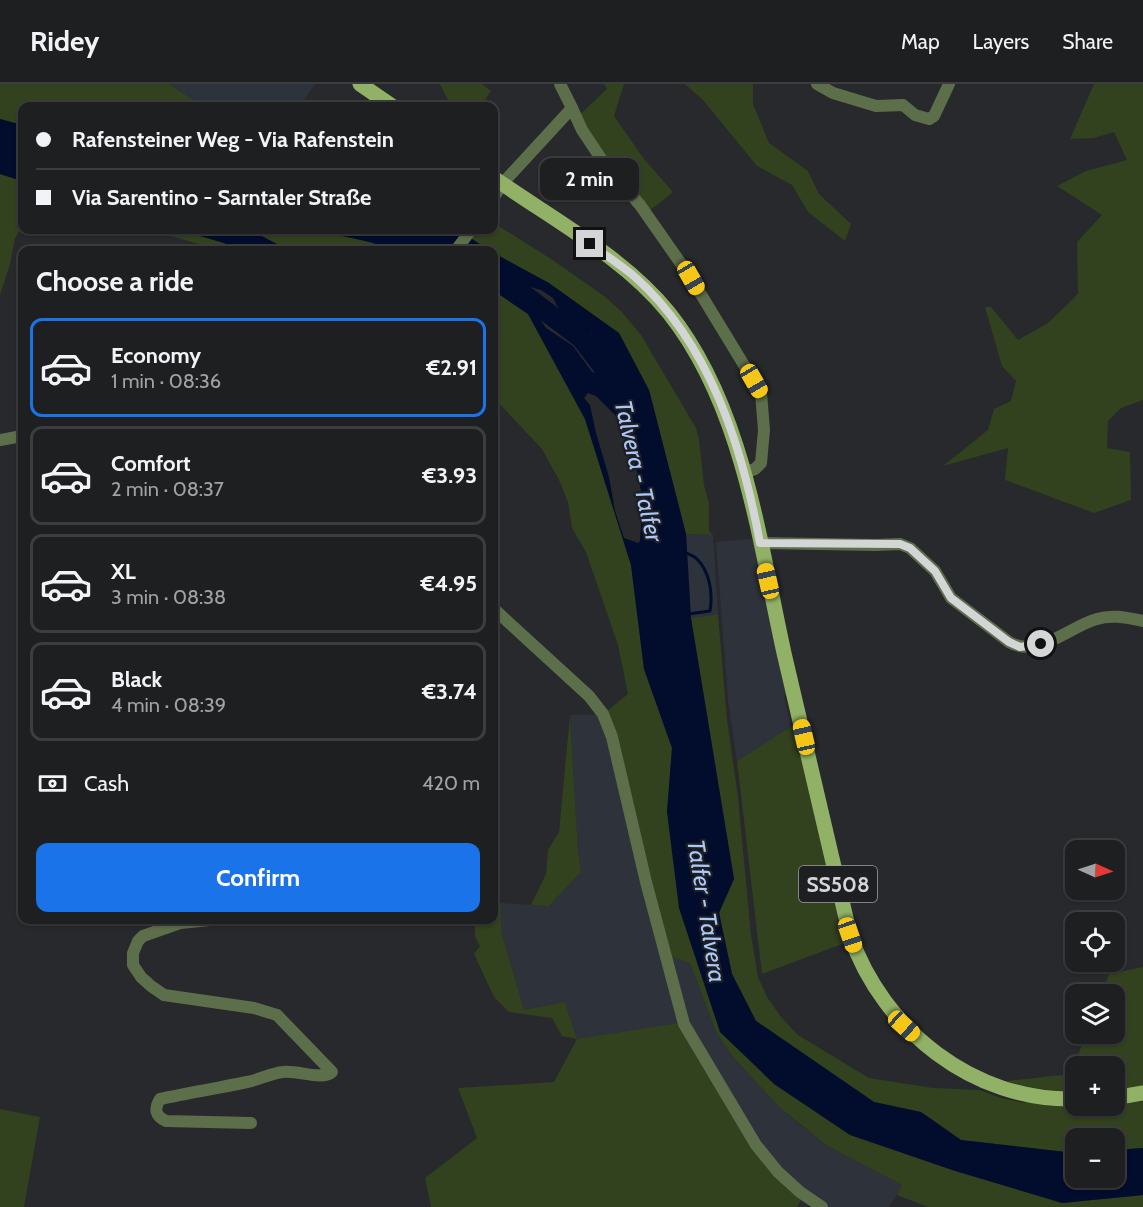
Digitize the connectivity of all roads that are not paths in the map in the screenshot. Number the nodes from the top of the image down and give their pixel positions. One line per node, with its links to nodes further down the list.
1 (360, 84): 5 (main road)
2 (560, 84): 6 (street)
3 (816, 84): 4 (street)
4 (949, 84)
5 (386, 102)
6 (572, 108): 7 (street); 11 (street)
7 (498, 184)
8 (498, 187): 11 (main road)
9 (18, 437): 10 (street)
10 (0, 440)
11 (743, 473): 12 (main road)
12 (760, 543): 14 (street); 18 (main road, SS508)
13 (498, 613): 20 (street)
14 (1143, 621)
15 (177, 924): 19 (street)
16 (1143, 1093): 17 (main road)
17 (1125, 1096)
18 (1065, 1100)
19 (251, 1123)
20 (822, 1207)

